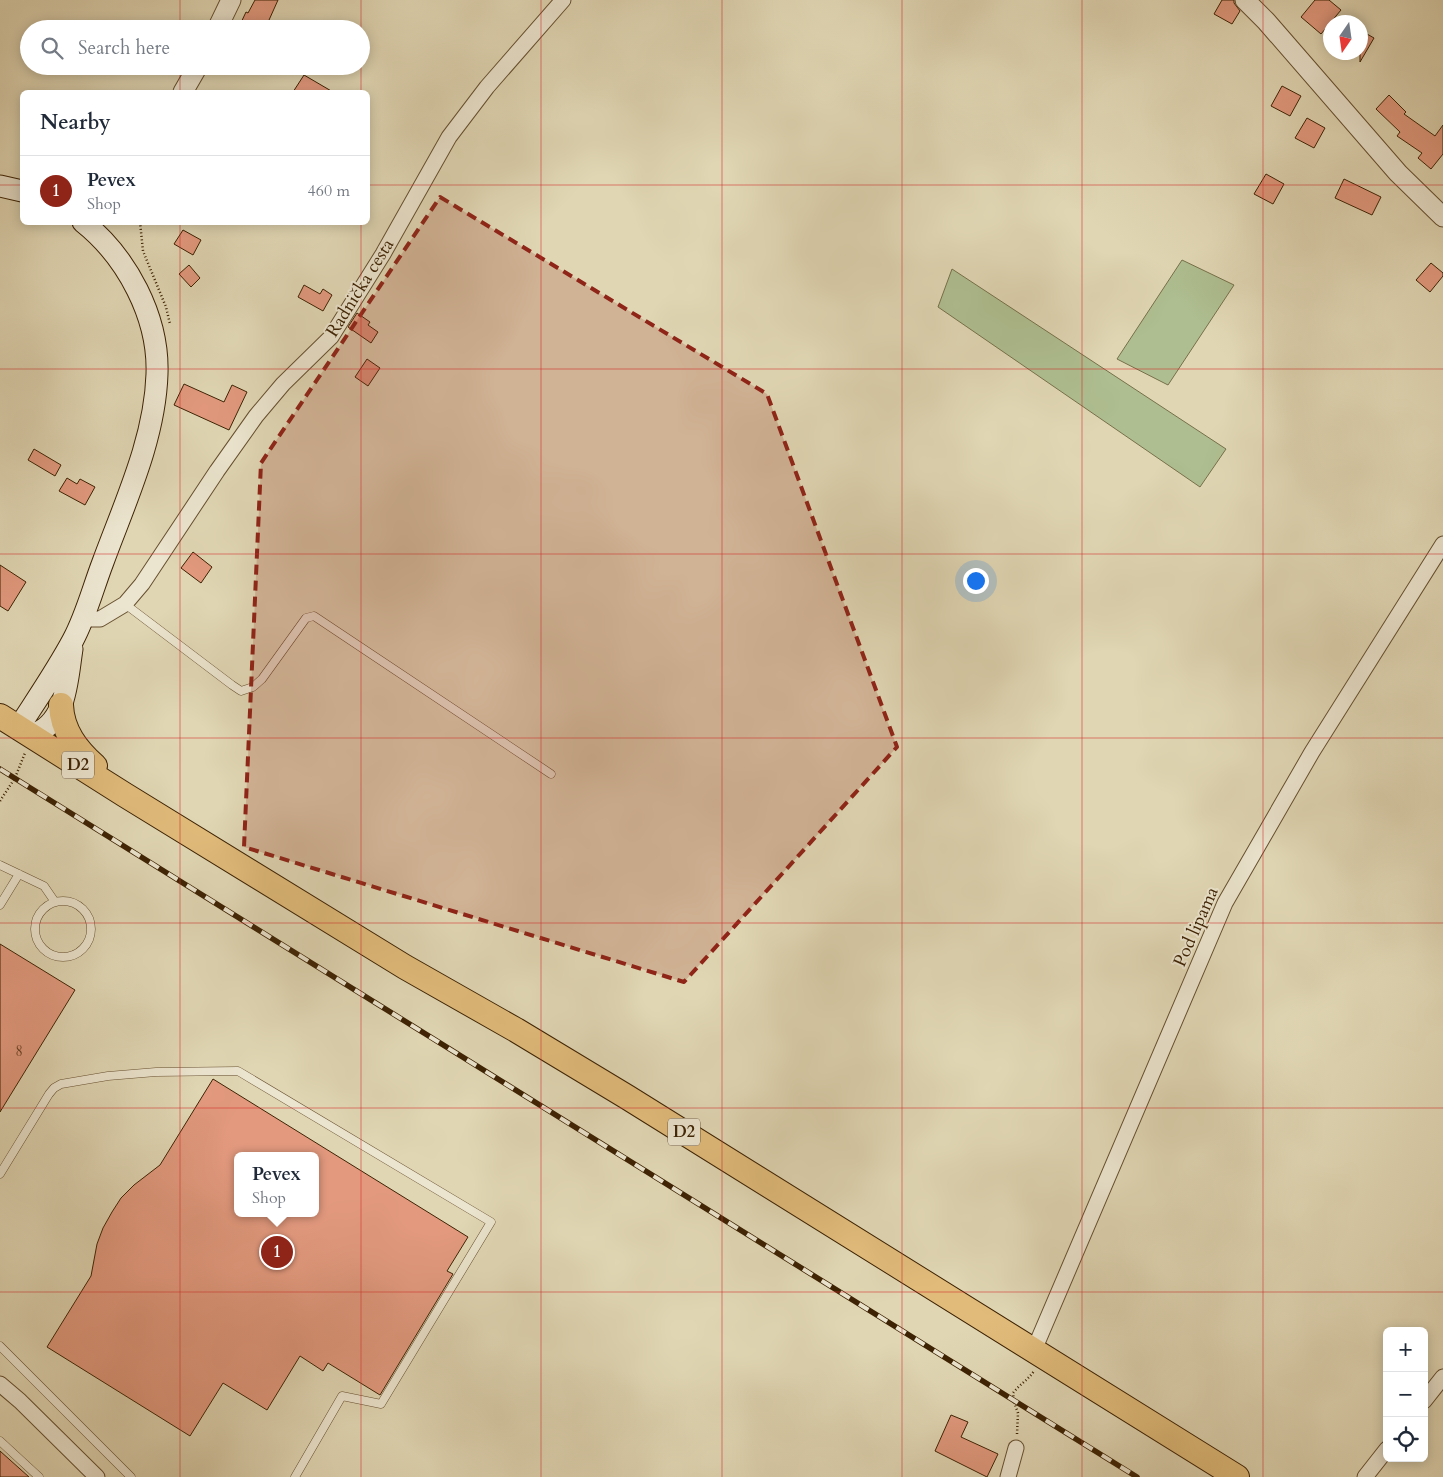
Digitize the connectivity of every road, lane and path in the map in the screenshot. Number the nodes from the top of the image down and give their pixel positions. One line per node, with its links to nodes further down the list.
1 (231, 0): 4 (street)
2 (563, 0): 12 (street, Radnička cesta)
3 (1245, 0): 9 (street)
4 (221, 20)
5 (193, 75): 6 (street)
6 (185, 90)
7 (0, 186): 8 (main road)
8 (20, 191)
9 (1443, 217)
10 (89, 225): 13 (main road)
11 (1443, 544): 26 (street, Pod lipama)
12 (125, 604): 13 (street, Radnička cesta); 17 (lane)
13 (81, 619): 14 (main road)
14 (73, 639): 15 (main road); 16 (main road)
15 (61, 705): 16 (main road); 18 (main road)
16 (16, 726): 18 (main road, D2); 19 (path)
17 (551, 774)
18 (125, 795): 26 (main road, D2)
19 (0, 801)
20 (0, 865): 21 (lane)
21 (19, 874): 22 (lane); 23 (lane)
22 (55, 902): 22 (lane)
23 (0, 905)
24 (0, 1174): 36 (lane)
25 (0, 1346): 35 (lane)
26 (1037, 1352): 31 (path); 38 (main road, D2)
27 (1443, 1377): 29 (street)
28 (0, 1384): 34 (street)
29 (1428, 1396)
30 (0, 1441): 33 (lane)
31 (1016, 1448): 37 (street)
32 (1383, 1454): 39 (street)
33 (39, 1477)
34 (96, 1477)
35 (131, 1477)
36 (294, 1477)
37 (1008, 1477)
38 (1237, 1477)
39 (1365, 1477)

